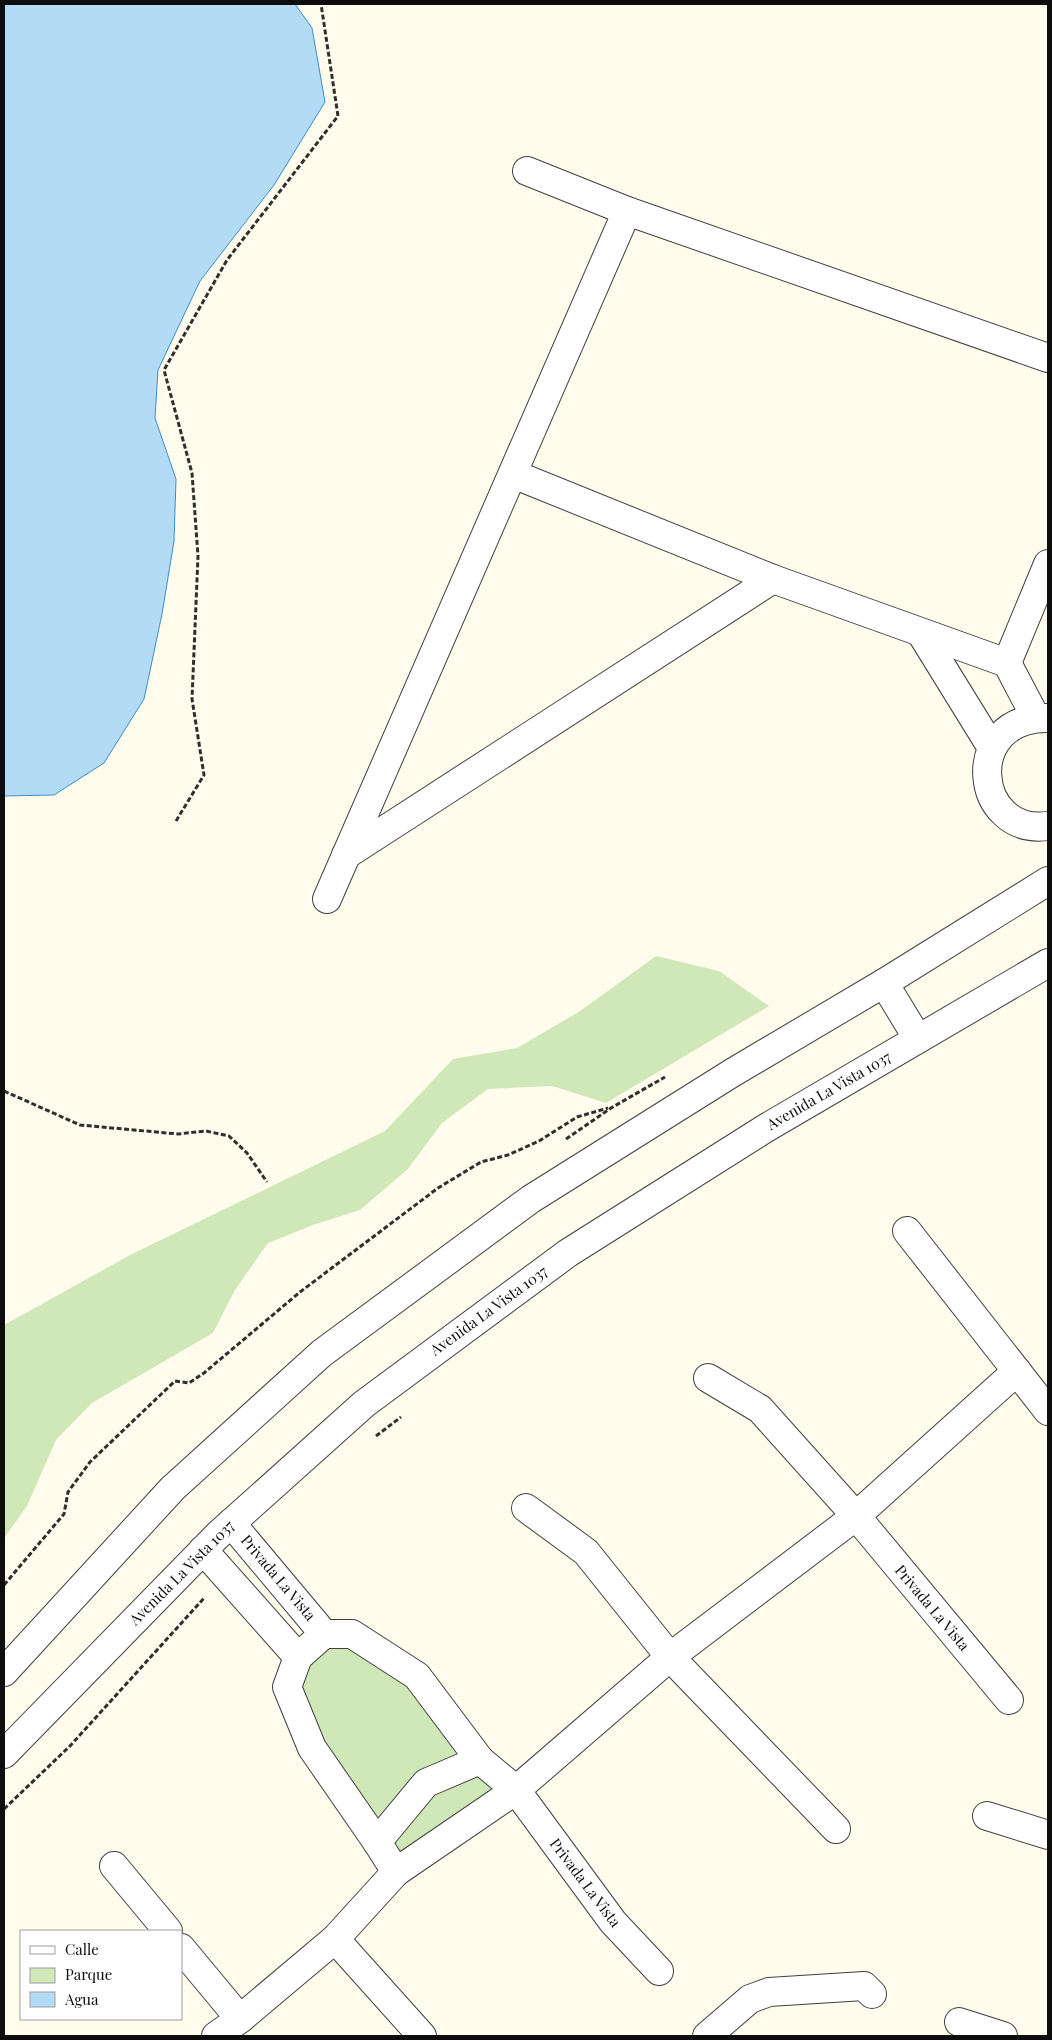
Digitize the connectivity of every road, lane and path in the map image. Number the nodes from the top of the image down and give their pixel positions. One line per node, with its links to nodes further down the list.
1 (321, 4): 12 (path)
2 (527, 171): 3 (street)
3 (627, 211): 4 (street); 5 (street)
4 (1048, 358)
5 (513, 474): 7 (street); 14 (street)
6 (1048, 564): 9 (street)
7 (773, 579): 8 (street); 14 (street)
8 (921, 633): 9 (street); 11 (street)
9 (1007, 663): 10 (street)
10 (1042, 718): 11 (street)
11 (992, 748): 13 (street)
12 (176, 820)
13 (1046, 829)
14 (346, 855): 16 (street)
15 (1045, 883): 18 (street)
16 (326, 899)
17 (1048, 963): 19 (street, Avenida La Vista 1037)
18 (884, 983): 19 (street); 38 (street)
19 (918, 1039): 31 (street, Avenida La Vista 1037)
20 (4, 1091): 22 (path)
21 (611, 1108): 34 (path)
22 (266, 1182)
23 (907, 1230): 24 (street)
24 (1017, 1371): 27 (street); 30 (street)
25 (708, 1378): 30 (street, Privada La Vista)
26 (409, 1411): 28 (path)
27 (1048, 1411)
28 (370, 1441)
29 (526, 1508): 36 (street)
30 (856, 1516): 36 (street); 39 (street, Privada La Vista)
31 (232, 1523): 32 (street, Avenida La Vista 1037); 35 (street, Privada La Vista)
32 (203, 1550): 33 (street); 40 (street, Avenida La Vista 1037)
33 (224, 1573): 37 (street); 43 (path)
34 (4, 1585)
35 (324, 1634): 37 (street, Privada La Vista); 41 (street, Privada La Vista)
36 (670, 1656): 42 (street); 45 (street)
37 (298, 1657): 47 (street, Privada La Vista)
38 (4, 1672)
39 (1009, 1700)
40 (4, 1754)
41 (480, 1760): 42 (street, Privada La Vista); 47 (street)
42 (516, 1790): 49 (street); 53 (street, Privada La Vista)
43 (4, 1809)
44 (988, 1816): 46 (street)
45 (836, 1829)
46 (1048, 1835)
47 (377, 1842): 49 (street, Privada La Vista)
48 (114, 1866): 50 (street)
49 (396, 1872): 51 (street)
50 (167, 1930)
51 (335, 1939): 55 (street); 58 (street)
52 (182, 1949): 55 (street)
53 (659, 1971)
54 (872, 1994): 59 (street)
55 (240, 2019): 57 (street)
56 (960, 2022): 60 (street)
57 (216, 2036)
58 (422, 2036)
59 (707, 2036)
60 (1003, 2036)

